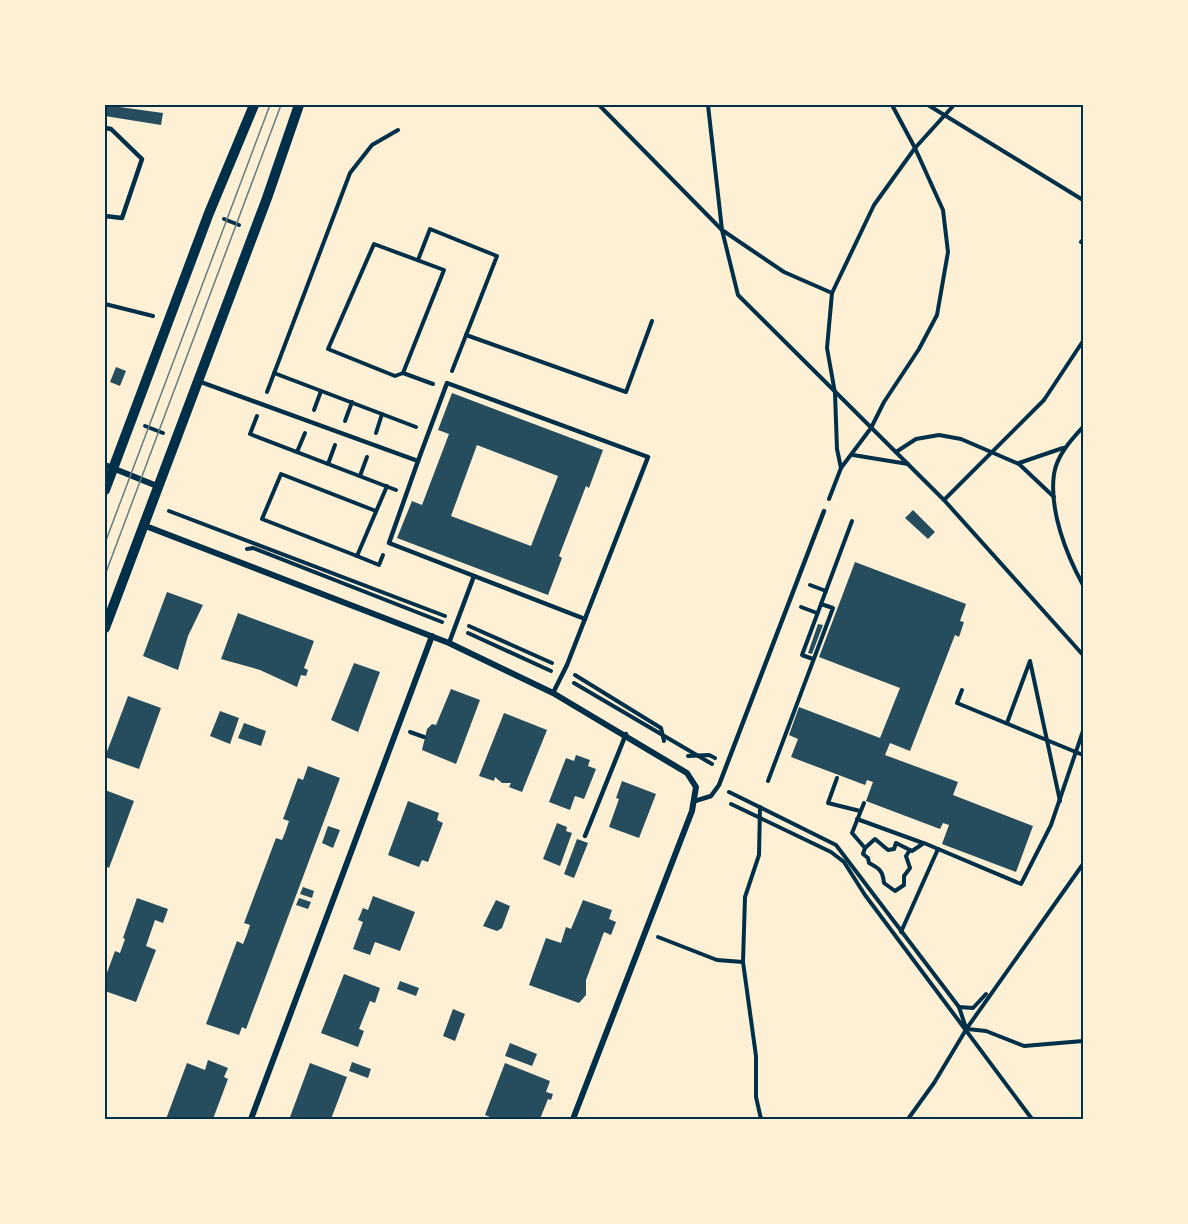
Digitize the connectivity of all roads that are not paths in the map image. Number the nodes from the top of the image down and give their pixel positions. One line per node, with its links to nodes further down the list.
1 (254, 105): 7 (street)
2 (299, 105): 5 (street)
3 (105, 128): 4 (lane)
4 (105, 216)
5 (198, 381): 6 (lane); 8 (street)
6 (418, 461): 12 (lane); 13 (lane)
7 (109, 466): 8 (street); 9 (street)
8 (157, 486): 11 (street)
9 (105, 490)
10 (824, 511): 19 (lane)
11 (143, 525): 14 (street); 15 (street)
12 (474, 576): 13 (lane); 16 (lane)
13 (585, 619): 17 (lane)
14 (105, 628)
15 (432, 636): 16 (street); 21 (street)
16 (449, 643): 17 (street)
17 (553, 693): 18 (street)
18 (626, 734): 19 (street); 20 (lane)
19 (695, 801): 22 (street)
20 (585, 836)
21 (251, 1119)
22 (573, 1119)

